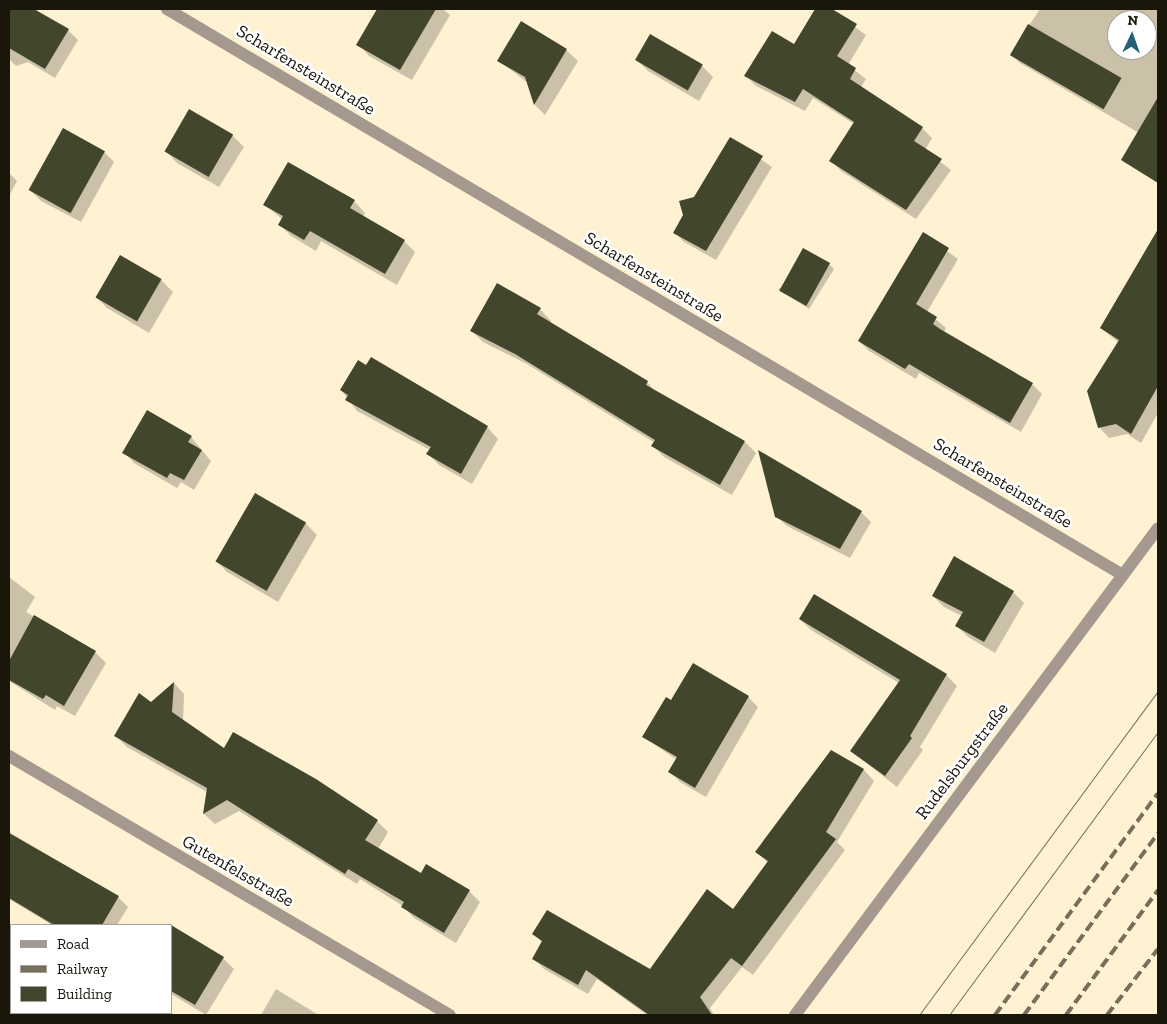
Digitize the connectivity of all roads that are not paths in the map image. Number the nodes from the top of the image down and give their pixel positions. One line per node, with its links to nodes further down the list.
1 (167, 9): 3 (street, Scharfensteinstraße)
2 (1158, 528): 3 (street, Rudelsburgstraße)
3 (1123, 575): 6 (street, Rudelsburgstraße)
4 (9, 756): 5 (street, Gutenfelsstraße)
5 (450, 1015)
6 (795, 1015)

